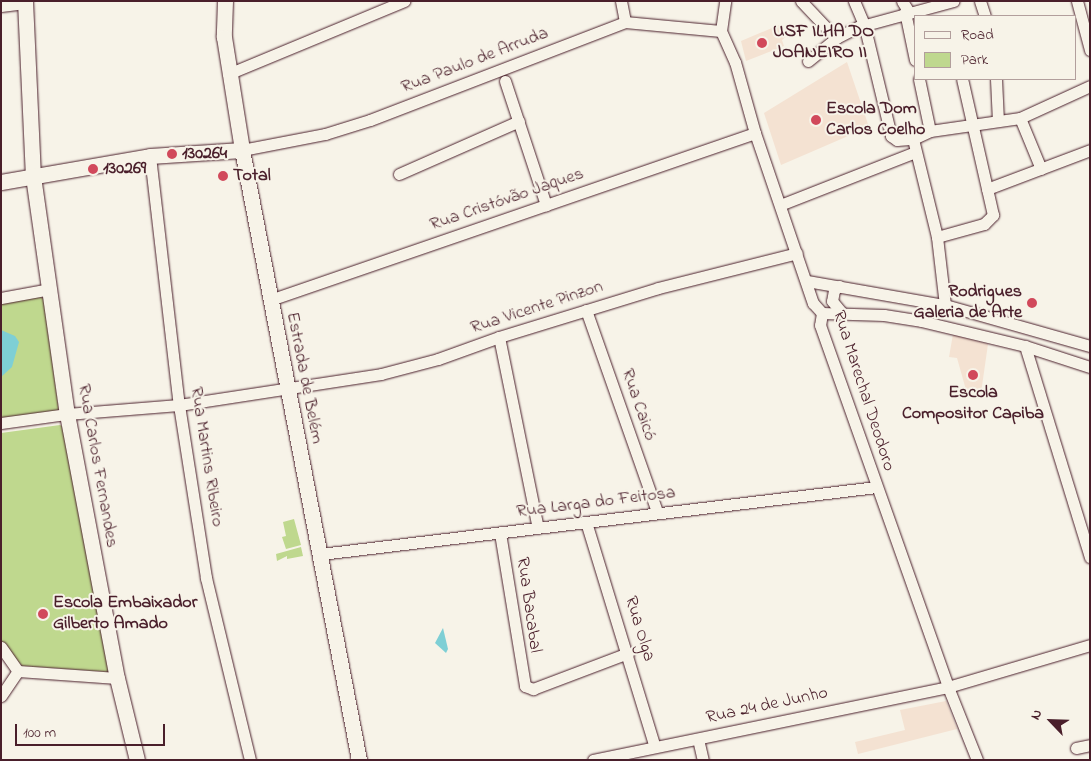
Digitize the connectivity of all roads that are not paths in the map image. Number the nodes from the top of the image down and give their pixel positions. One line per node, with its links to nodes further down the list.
1 (225, 1): 21 (street, Estrada de Belém)
2 (404, 1): 21 (street)
3 (621, 1): 14 (street)
4 (725, 1): 16 (street)
5 (801, 1): 17 (street)
6 (854, 1): 15 (street)
7 (980, 1): 13 (street)
8 (1077, 1): 18 (street)
9 (25, 2): 11 (street); 40 (street, Rua Carlos Fernandes)
10 (951, 2): 12 (street)
11 (1, 6)
12 (905, 8): 15 (street); 19 (street)
13 (985, 15)
14 (625, 22): 16 (street, Rua Paulo de Arruda); 34 (street, Rua Paulo de Arruda)
15 (864, 24): 17 (street); 33 (street)
16 (721, 31): 32 (street, Rua Marechal Deodoro)
17 (836, 38): 20 (street)
18 (1090, 50)
19 (914, 53)
20 (808, 61)
21 (228, 74): 34 (street, Estrada de Belém)
22 (919, 80): 31 (street)
23 (962, 80): 30 (street)
24 (996, 80): 29 (street)
25 (505, 81): 28 (street)
26 (1090, 86): 27 (street)
27 (1020, 118): 29 (street); 38 (street)
28 (520, 121): 39 (street); 43 (street)
29 (998, 121): 30 (street)
30 (972, 123): 31 (street); 42 (street)
31 (930, 131): 33 (street)
32 (755, 133): 43 (street, Rua Cristóvão Jaques); 44 (street, Rua Marechal Deodoro)
33 (913, 139): 36 (street)
34 (242, 150): 37 (street); 51 (street, Estrada de Belém)
35 (1090, 150): 38 (street)
36 (915, 152): 44 (street); 45 (street)
37 (150, 156): 40 (street); 61 (street, Rua Martins Ribeiro)
38 (1040, 169): 42 (street)
39 (399, 174)
40 (33, 176): 41 (street); 49 (street, Rua Carlos Fernandes)
41 (1, 182)
42 (987, 189): 45 (street)
43 (546, 205): 51 (street, Rua Cristóvão Jaques)
44 (780, 205): 46 (street, Rua Marechal Deodoro)
45 (937, 237): 52 (street)
46 (797, 253): 47 (street, Rua Marechal Deodoro); 53 (street, Rua Vicente Pinzon)
47 (807, 281): 48 (street); 54 (street, Rua Marechal Deodoro)
48 (839, 286): 52 (street); 55 (street)
49 (50, 289): 50 (street); 62 (street, Rua Carlos Fernandes)
50 (1, 298)
51 (270, 300): 60 (street, Estrada de Belém)
52 (945, 305): 58 (street)
53 (586, 310): 56 (street, Rua Vicente Pinzon); 65 (street, Rua Caicó)
54 (822, 313): 55 (street); 64 (street, Rua Marechal Deodoro)
55 (843, 314): 57 (street)
56 (498, 337): 60 (street, Rua Vicente Pinzon); 67 (street)
57 (1024, 346): 59 (street); 70 (street)
58 (1090, 346)
59 (1090, 367)
60 (286, 389): 61 (street, Rua Vicente Pinzon); 69 (street, Estrada de Belém)
61 (179, 405): 62 (street, Rua Vicente Pinzon); 83 (street, Rua Martins Ribeiro)
62 (67, 414): 63 (street, Rua Vicente Pinzon); 75 (street, Rua Carlos Fernandes)
63 (1, 424)
64 (876, 487): 65 (street, Rua Larga do Feitosa); 76 (street, Rua Marechal Deodoro)
65 (657, 512): 66 (street, Rua Larga do Feitosa)
66 (586, 522): 67 (street, Rua Larga do Feitosa); 73 (street, Rua Olga)
67 (538, 528): 68 (street, Rua Larga do Feitosa)
68 (500, 533): 69 (street, Rua Larga do Feitosa); 73 (street, Rua Bacabal)
69 (321, 554): 84 (street, Estrada de Belém)
70 (1090, 557)
71 (1090, 645): 76 (street, Rua 24 de Junho)
72 (1, 647): 74 (street)
73 (628, 653): 80 (street, Rua Olga)
74 (18, 671): 75 (street); 77 (street)
75 (117, 678): 82 (street, Rua Carlos Fernandes)
76 (948, 687): 78 (street, Rua 24 de Junho); 87 (street, Rua Marechal Deodoro)
77 (1, 696)
78 (698, 739): 80 (street, Rua 24 de Junho); 86 (street)
79 (1090, 745): 81 (street)
80 (656, 747): 85 (street, Rua 24 de Junho)
81 (1076, 748)
82 (137, 760)
83 (250, 760)
84 (359, 760)
85 (594, 760)
86 (703, 760)
87 (977, 760)

